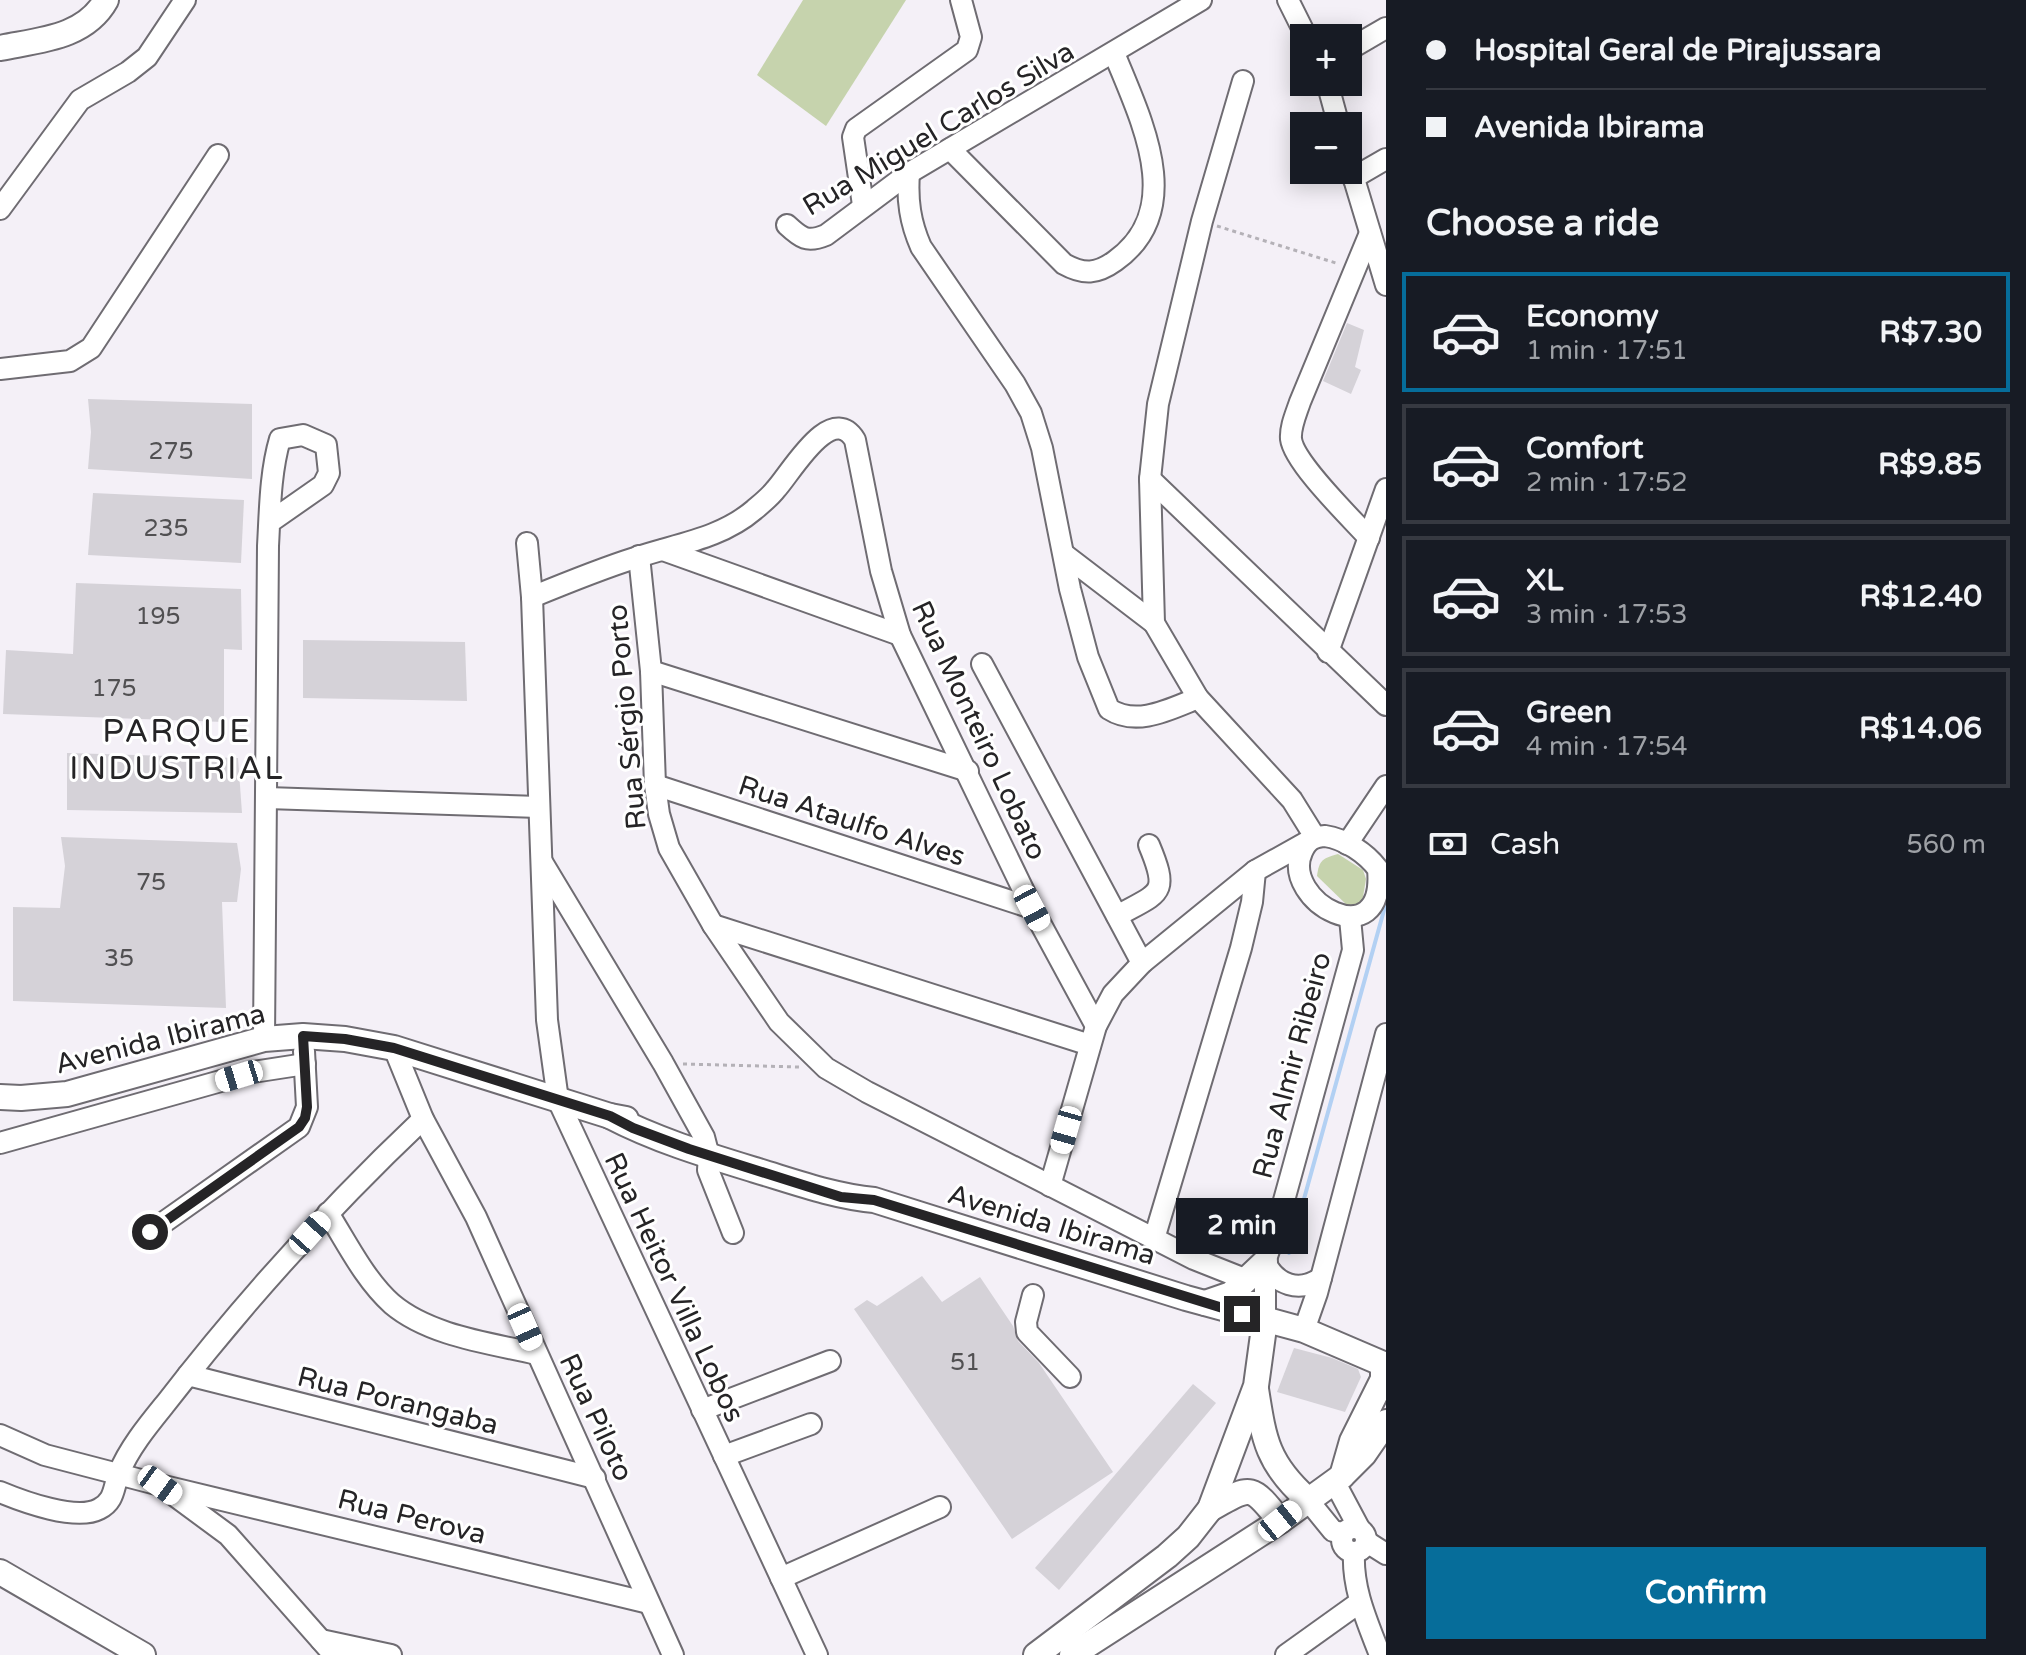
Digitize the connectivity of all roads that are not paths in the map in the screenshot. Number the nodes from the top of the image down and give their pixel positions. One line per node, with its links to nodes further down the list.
1 (106, 0): 9 (main road)
2 (185, 0): 19 (street)
3 (961, 0): 18 (street)
4 (1201, 0): 10 (street, Rua Miguel Carlos Silva)
5 (1288, 0): 6 (street)
6 (1300, 24)
7 (1386, 28): 8 (street)
8 (1362, 42)
9 (0, 48)
10 (1114, 53): 12 (street, Rua Miguel Carlos Silva); 12 (street)
11 (1243, 81): 24 (street)
12 (950, 149): 16 (street, Rua Miguel Carlos Silva)
13 (218, 155): 23 (street)
14 (1386, 159): 15 (street)
15 (1362, 165)
16 (909, 173): 18 (street, Rua Miguel Carlos Silva); 30 (street)
17 (1355, 184): 21 (street)
18 (863, 205): 20 (street, Rua Miguel Carlos Silva)
19 (0, 209)
20 (787, 225)
21 (1370, 233): 22 (street); 27 (street)
22 (1386, 285)
23 (0, 369)
24 (1150, 479): 33 (street); 35 (street)
25 (1386, 489): 27 (street)
26 (270, 522): 43 (street)
27 (1369, 538): 35 (street)
28 (527, 543): 32 (street, Rua Heitor Villa Lobos)
29 (663, 550): 31 (street, Rua Monteiro Lobato); 34 (street); 34 (street, Rua Monteiro Lobato)
30 (1065, 555): 33 (street); 38 (street)
31 (639, 556): 32 (street, Rua Monteiro Lobato); 37 (street, Rua Sérgio Porto)
32 (532, 597): 44 (street, Rua Heitor Villa Lobos)
33 (1154, 623): 38 (street)
34 (900, 635): 40 (street, Rua Monteiro Lobato)
35 (1328, 652): 39 (street)
36 (982, 664): 54 (street)
37 (651, 671): 40 (street); 41 (street, Rua Sérgio Porto)
38 (1198, 698): 45 (street)
39 (1386, 705)
40 (968, 771): 53 (street, Rua Monteiro Lobato)
41 (655, 785): 53 (street, Rua Ataulfo Alves); 56 (street, Rua Sérgio Porto)
42 (1386, 786): 46 (street)
43 (267, 798): 44 (street); 61 (street)
44 (539, 807): 49 (street, Rua Heitor Villa Lobos)
45 (1311, 839): 46 (street); 48 (street); 52 (street)
46 (1347, 844): 50 (street)
47 (1149, 845): 54 (street)
48 (1275, 860): 51 (street); 52 (street)
49 (542, 862): 65 (street, Rua Heitor Villa Lobos); 68 (street)
50 (1381, 865): 55 (street)
51 (1255, 871): 57 (street); 73 (street)
52 (1299, 874): 55 (street)
53 (1032, 908): 59 (street, Rua Monteiro Lobato)
54 (1117, 916): 57 (street)
55 (1350, 918): 74 (street, Rua Almir Ribeiro)
56 (713, 925): 59 (street); 69 (street, Rua Sérgio Porto)
57 (1142, 963): 59 (street)
58 (1386, 1034): 75 (street)
59 (1093, 1035): 69 (street)
60 (303, 1036): 61 (main road, Avenida Ibirama); 62 (main road, Avenida Ibirama); 63 (street)
61 (264, 1039): 64 (main road, Avenida Ibirama)
62 (394, 1048): 65 (main road, Avenida Ibirama); 66 (street, Rua Piloto)
63 (305, 1064): 67 (street); 71 (street)
64 (0, 1097)
65 (558, 1100): 68 (main road, Avenida Ibirama); 88 (street, Rua Heitor Villa Lobos)
66 (423, 1119): 70 (street); 82 (street, Rua Piloto)
67 (0, 1143)
68 (707, 1146): 72 (street); 78 (main road, Avenida Ibirama)
69 (1050, 1186): 73 (street, Rua Sérgio Porto)
70 (328, 1213): 82 (street); 85 (street)
71 (150, 1232)
72 (733, 1233)
73 (1154, 1239): 76 (street, Rua Sérgio Porto)
74 (1265, 1262): 75 (street); 76 (main road); 79 (street, Rua Almir Ribeiro)
75 (1321, 1278): 80 (street)
76 (1247, 1280): 78 (main road)
77 (1033, 1295): 86 (street)
78 (1205, 1303): 79 (main road, Avenida Ibirama)
79 (1265, 1320): 80 (main road, Avenida Ibirama); 81 (main road)
80 (1304, 1330): 81 (main road); 83 (main road, Avenida Ibirama)
81 (1261, 1346): 87 (main road)
82 (537, 1354): 94 (street, Rua Piloto)
83 (1381, 1359): 95 (main road)
84 (830, 1361): 88 (street)
85 (188, 1375): 93 (street); 94 (street, Rua Porangaba)
86 (1070, 1377)
87 (1256, 1386): 98 (main road); 101 (main road)
88 (702, 1410): 92 (street, Rua Heitor Villa Lobos)
89 (811, 1424): 92 (street)
90 (1384, 1431): 95 (main road)
91 (0, 1435): 93 (street, Rua Perova)
92 (724, 1456): 107 (street, Rua Heitor Villa Lobos)
93 (119, 1473): 96 (street, Rua Perova); 97 (street)
94 (595, 1478): 109 (street, Rua Piloto)
95 (1338, 1478): 98 (main road); 104 (street)
96 (160, 1485): 99 (street, Rua Perova); 103 (street)
97 (0, 1492)
98 (1307, 1499): 102 (main road); 104 (street)
99 (249, 1505): 103 (street); 109 (street, Rua Perova)
100 (940, 1507): 107 (street)
101 (1210, 1509): 102 (main road); 115 (main road)
102 (1280, 1521): 116 (main road)
103 (228, 1535): 110 (street)
104 (1356, 1539): 105 (street); 108 (street)
105 (1386, 1554)
106 (0, 1572): 111 (main road)
107 (781, 1578): 114 (street, Rua Heitor Villa Lobos)
108 (1360, 1602): 117 (street); 118 (street)
109 (649, 1603): 113 (street, Rua Piloto)
110 (327, 1648): 112 (street)
111 (135, 1653)
112 (391, 1655)
113 (673, 1655)
114 (817, 1655)
115 (1036, 1655)
116 (1072, 1655)
117 (1286, 1655)
118 (1380, 1655)

